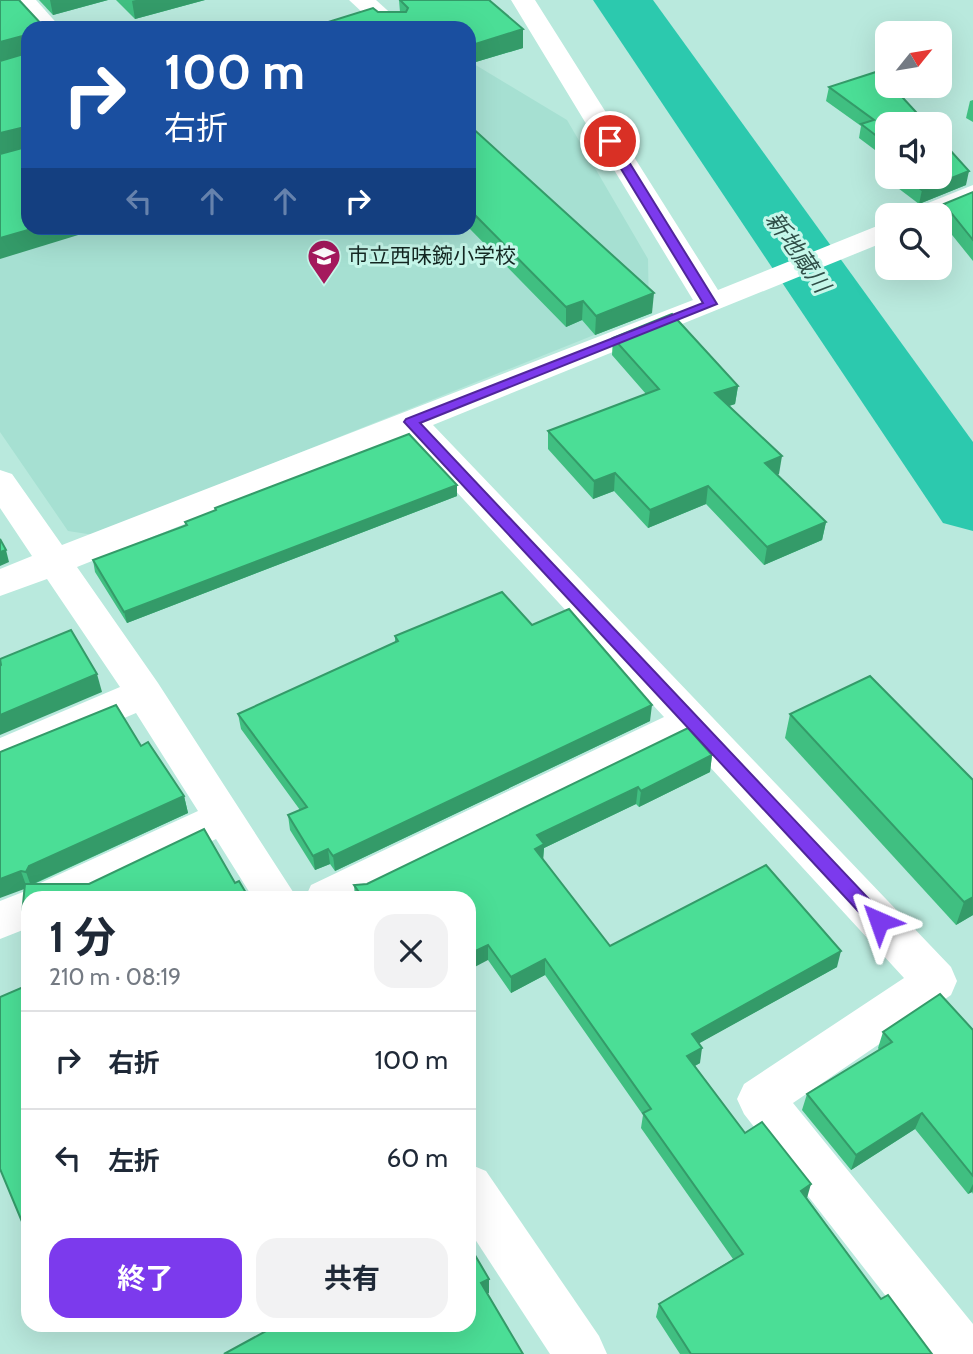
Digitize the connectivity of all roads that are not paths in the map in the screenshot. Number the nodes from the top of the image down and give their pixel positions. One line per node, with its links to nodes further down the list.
1 (22, 0): 4 (street)
2 (361, 0): 5 (street)
3 (523, 0): 9 (street)
4 (42, 21)
5 (386, 21)
6 (973, 194): 7 (street)
7 (952, 203)
8 (875, 236): 9 (street)
9 (711, 304): 10 (street)
10 (411, 422): 12 (street); 15 (street)
11 (0, 482): 12 (street)
12 (53, 562): 13 (street); 14 (street)
13 (0, 583)
14 (144, 693): 16 (street); 17 (street)
15 (692, 721): 20 (street); 25 (street)
16 (0, 755)
17 (225, 817): 18 (street); 19 (street)
18 (66, 891)
19 (272, 891)
20 (340, 891)
21 (21, 911): 22 (street)
22 (0, 921)
23 (476, 1196): 24 (street)
24 (581, 1354)
25 (964, 1354)

